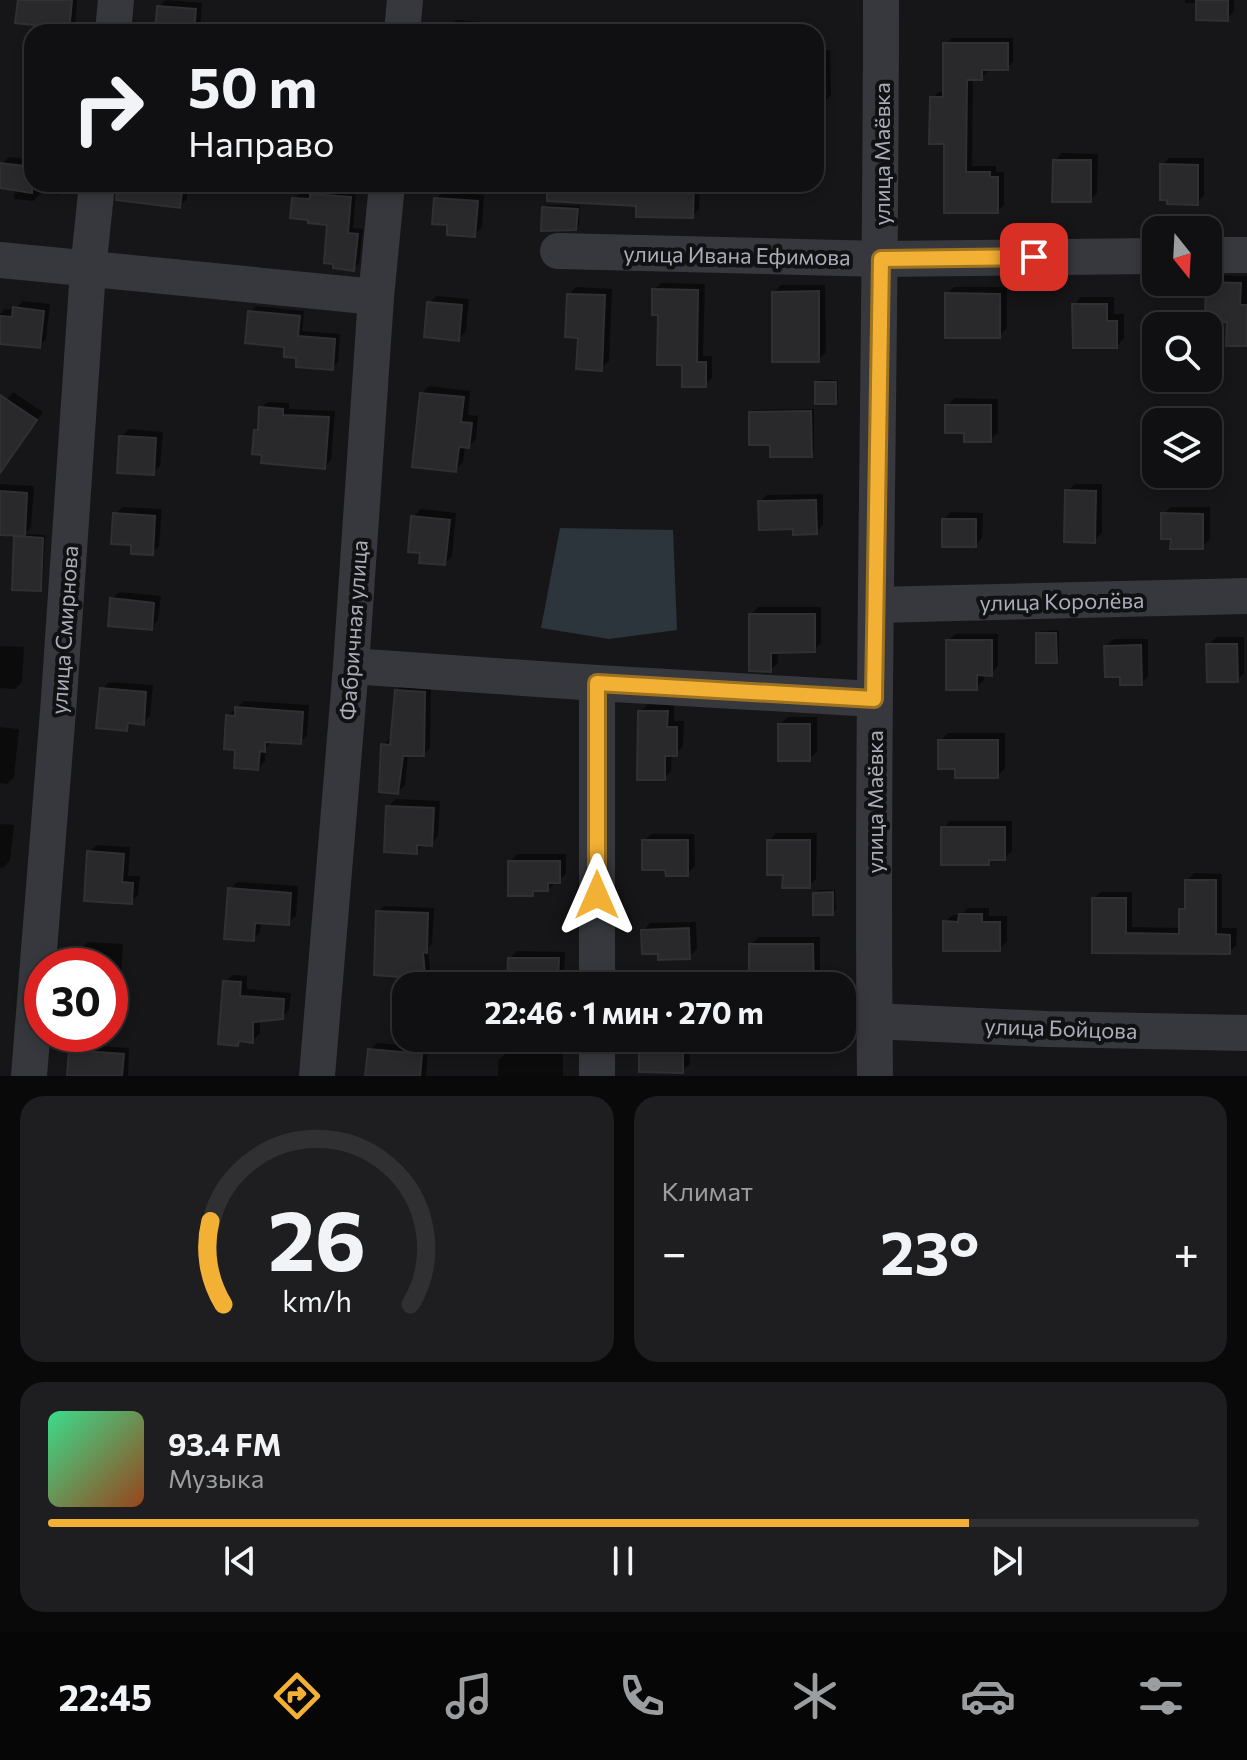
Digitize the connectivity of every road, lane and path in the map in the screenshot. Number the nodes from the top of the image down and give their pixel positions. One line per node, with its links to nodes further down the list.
1 (116, 0): 4 (street)
2 (405, 0): 5 (street)
3 (881, 0): 12 (street, улица Маёвка)
4 (114, 24)
5 (403, 24)
6 (96, 192): 14 (street, улица Смирнова)
7 (386, 192): 15 (street, Фабричная улица)
8 (558, 251): 12 (street, улица Ивана Ефимова)
9 (1222, 255): 10 (street)
10 (1247, 255)
11 (1142, 256): 12 (street, улица Ивана Ефимова)
12 (881, 259): 17 (street, улица Маёвка)
13 (0, 260): 14 (street)
14 (88, 270): 15 (street); 25 (street, улица Смирнова)
15 (376, 297): 18 (street, Фабричная улица)
16 (1247, 596): 17 (street, улица Королёва)
17 (876, 605): 20 (street, улица Маёвка)
18 (351, 666): 19 (street); 26 (street, Фабричная улица)
19 (597, 683): 20 (street); 21 (street)
20 (874, 699): 22 (street, улица Маёвка)
21 (597, 972)
22 (874, 1021): 23 (street, улица Бойцова); 28 (street, улица Маёвка)
23 (1247, 1033)
24 (597, 1052): 27 (street)
25 (29, 1076)
26 (317, 1076)
27 (597, 1076)
28 (875, 1076)

